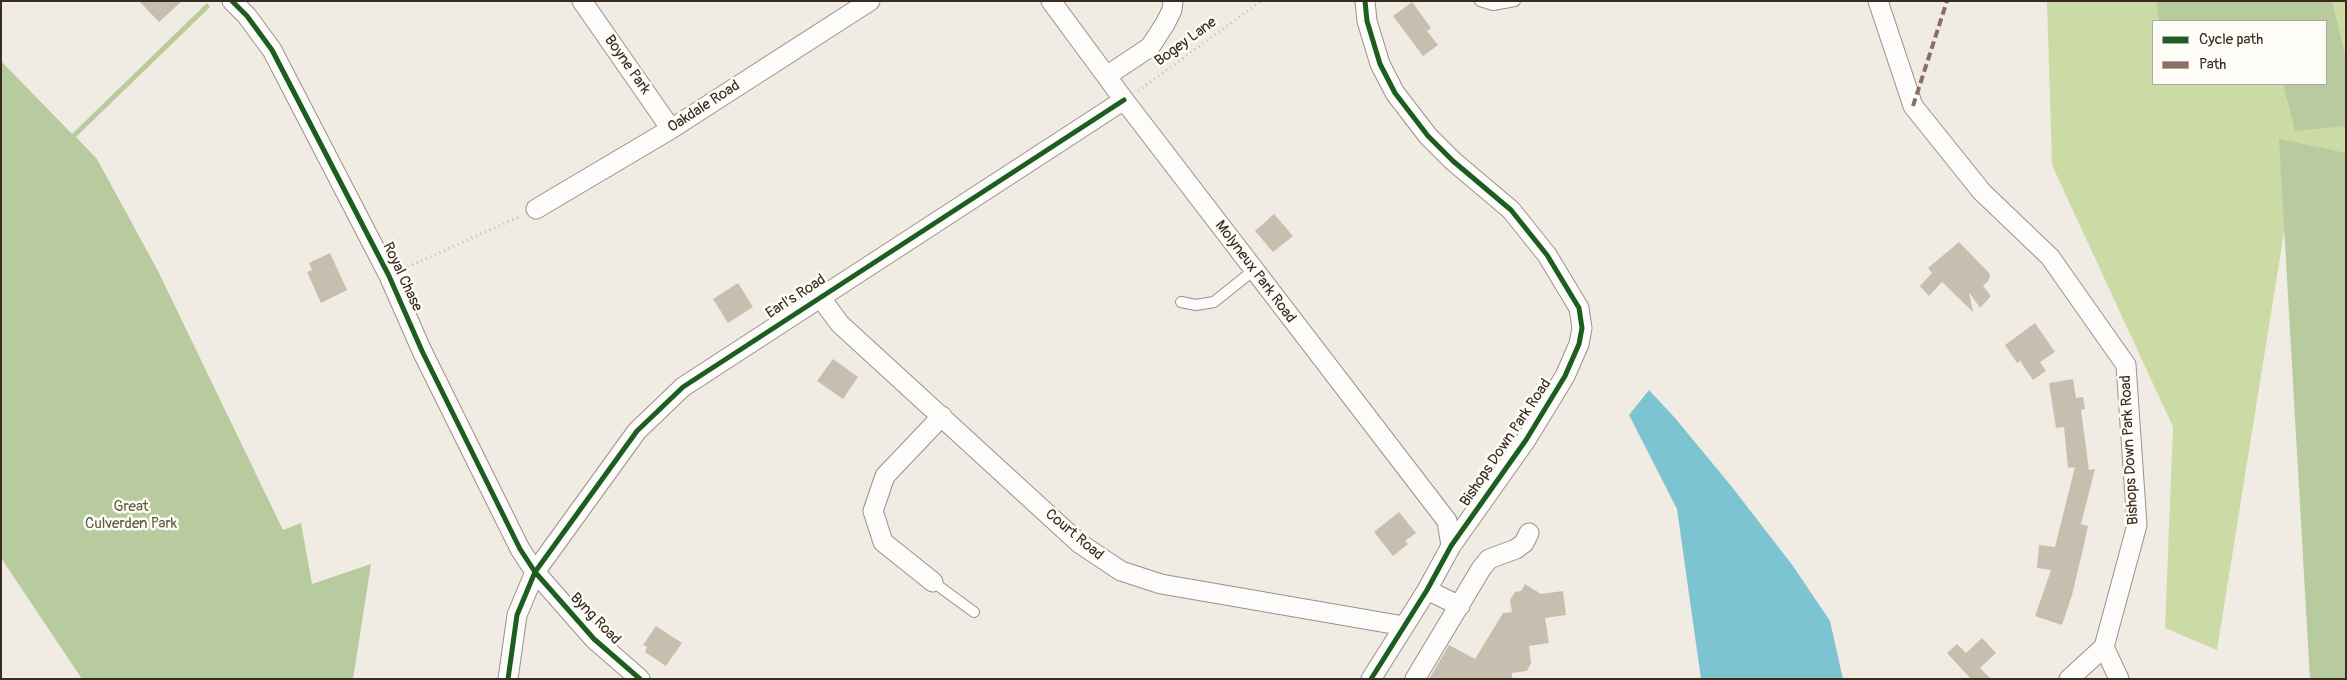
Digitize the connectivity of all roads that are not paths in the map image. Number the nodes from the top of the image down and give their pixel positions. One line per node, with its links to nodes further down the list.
1 (232, 1): 20 (street, Royal Chase)
2 (582, 1): 12 (street, Boyne Park)
3 (870, 1): 12 (street, Oakdale Road)
4 (1051, 1): 10 (street, Molyneux Park Road)
5 (1173, 1): 10 (street)
6 (1365, 1): 19 (street, Bishops Down Park Road)
7 (1480, 1): 8 (lane)
8 (1515, 1)
9 (1878, 1): 26 (street, Bishops Down Park Road)
10 (1108, 75): 11 (street, Molyneux Park Road)
11 (1124, 100): 14 (street, Molyneux Park Road); 15 (street, Earl's Road)
12 (671, 129): 13 (street, Oakdale Road)
13 (536, 209)
14 (1254, 270): 16 (lane); 19 (street, Molyneux Park Road)
15 (820, 297): 17 (street, Court Road); 20 (street, Earl's Road)
16 (1181, 302)
17 (942, 416): 21 (street); 25 (street, Court Road)
18 (1529, 533): 23 (street)
19 (1450, 546): 22 (street, Bishops Down Park Road)
20 (535, 572): 27 (street, Earl's Road); 28 (street, Byng Road)
21 (933, 582): 24 (lane)
22 (1426, 590): 23 (street); 25 (street, Bishops Down Park Road)
23 (1460, 606): 30 (street)
24 (974, 612)
25 (1404, 626): 29 (street, Bishops Down Park Road)
26 (2104, 647): 31 (street); 32 (street)
27 (508, 679)
28 (640, 679)
29 (1371, 679)
30 (1415, 679)
31 (2069, 679)
32 (2119, 679)

